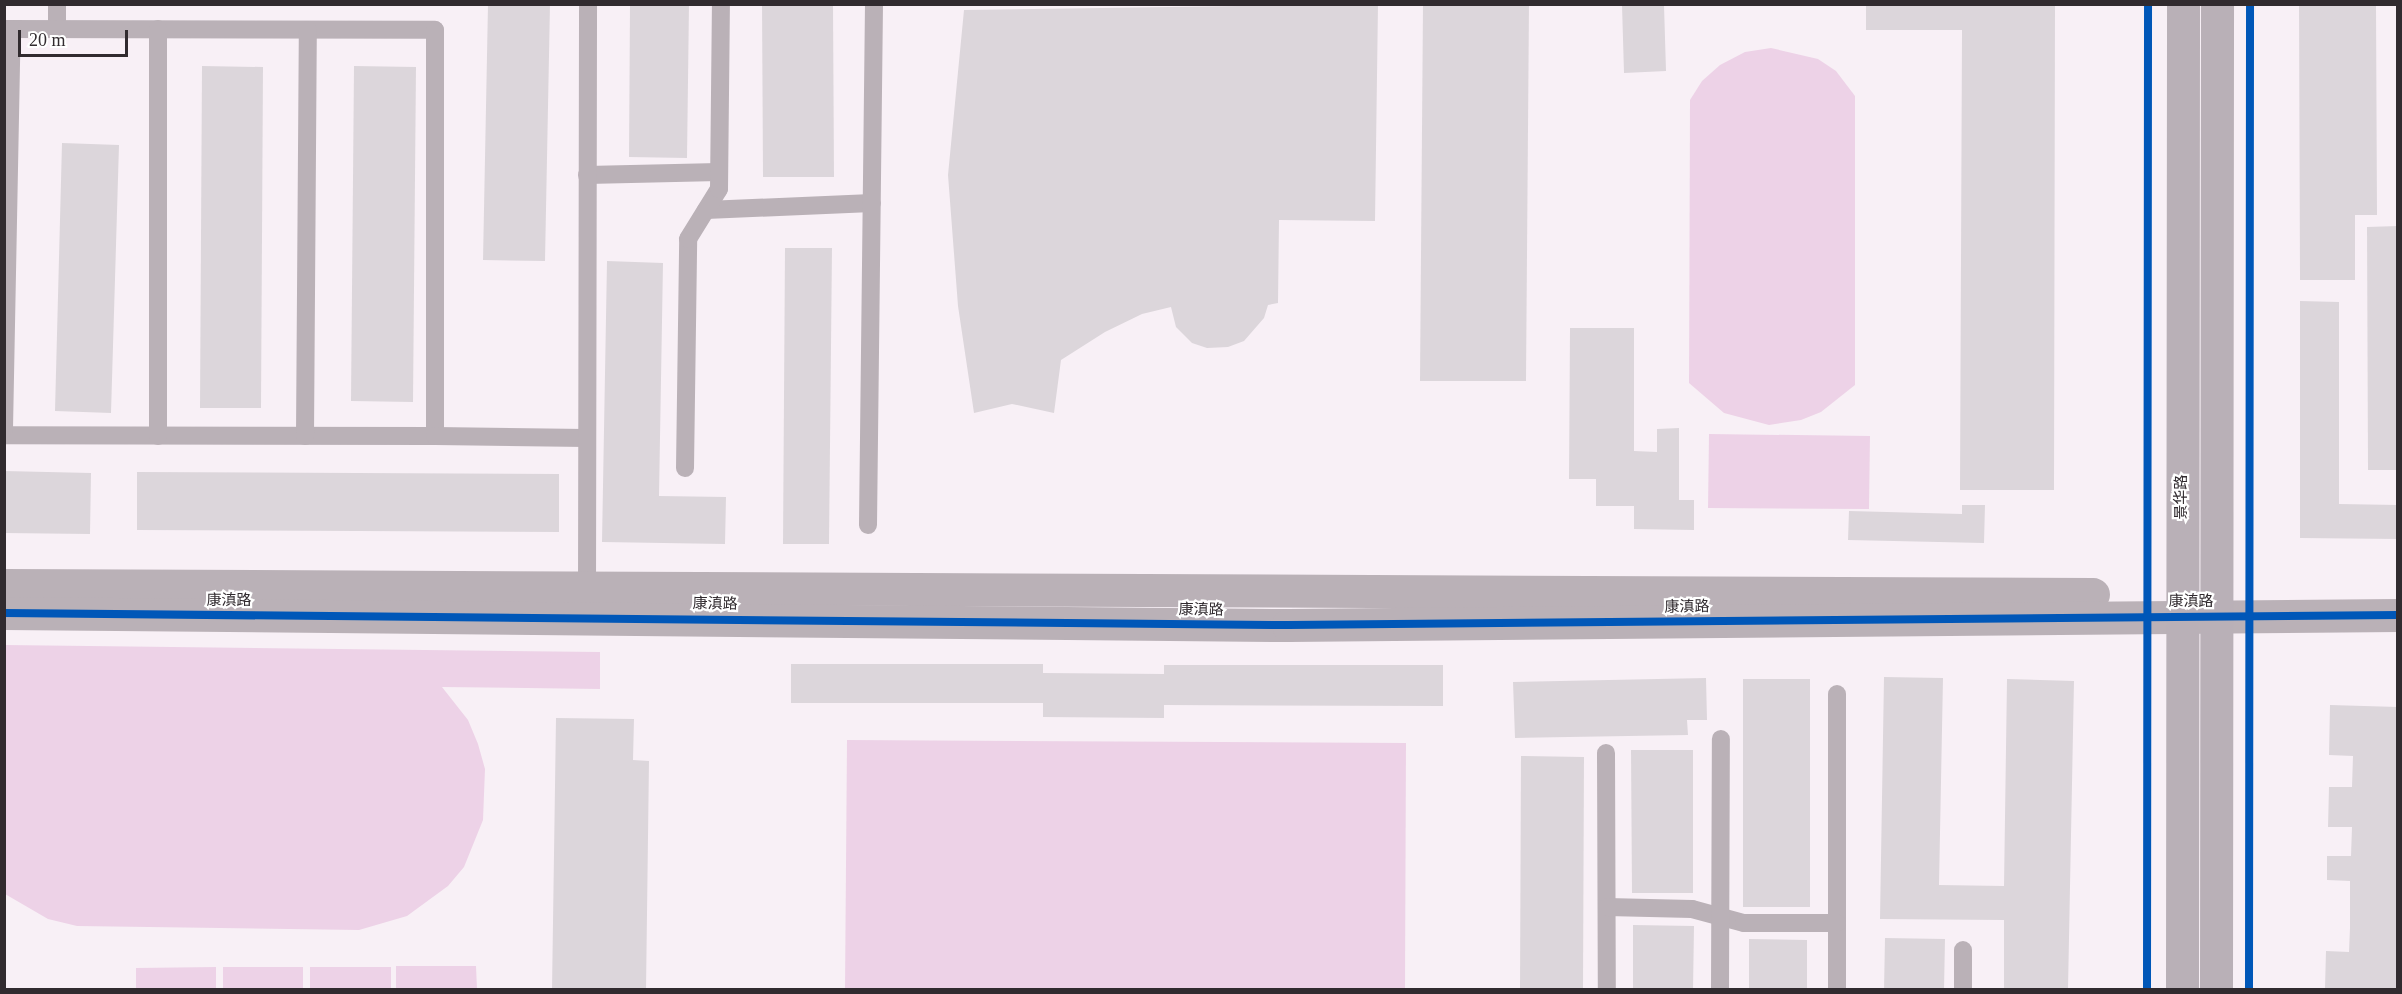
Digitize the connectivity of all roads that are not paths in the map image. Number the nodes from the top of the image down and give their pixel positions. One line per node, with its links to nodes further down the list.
1 (57, 4): 8 (lane)
2 (588, 4): 12 (lane)
3 (721, 4): 11 (lane)
4 (874, 4): 13 (lane)
5 (2183, 4): 26 (main road, 景华路)
6 (2217, 4): 27 (main road)
7 (8, 28): 8 (lane); 15 (lane)
8 (57, 29): 9 (lane)
9 (158, 29): 10 (lane); 17 (lane)
10 (308, 30): 18 (lane); 19 (lane)
11 (719, 172): 12 (lane); 14 (lane)
12 (587, 175): 20 (lane)
13 (872, 202): 14 (lane); 22 (lane)
14 (706, 210): 21 (lane)
15 (4, 429)
16 (4, 435): 17 (lane)
17 (158, 436): 18 (lane)
18 (305, 436): 19 (lane)
19 (435, 436): 20 (lane)
20 (586, 438): 25 (lane)
21 (685, 468)
22 (868, 525)
23 (4, 585): 25 (street, 康滇路)
24 (2397, 594): 27 (street, 康滇路)
25 (586, 602): 26 (street, 康滇路); 28 (street, 康滇路)
26 (2182, 605): 27 (street, 康滇路); 41 (main road, 景华路)
27 (2217, 605): 29 (street, 康滇路); 42 (main road)
28 (4, 614)
29 (2397, 615)
30 (1837, 694): 35 (lane)
31 (1721, 739): 34 (lane)
32 (1606, 753): 33 (lane)
33 (1607, 907): 34 (lane); 37 (lane)
34 (1720, 916): 35 (lane); 38 (lane)
35 (1837, 923): 39 (lane)
36 (1963, 950): 40 (lane)
37 (1607, 990)
38 (1720, 990)
39 (1837, 990)
40 (1963, 990)
41 (2182, 990)
42 (2216, 990)

